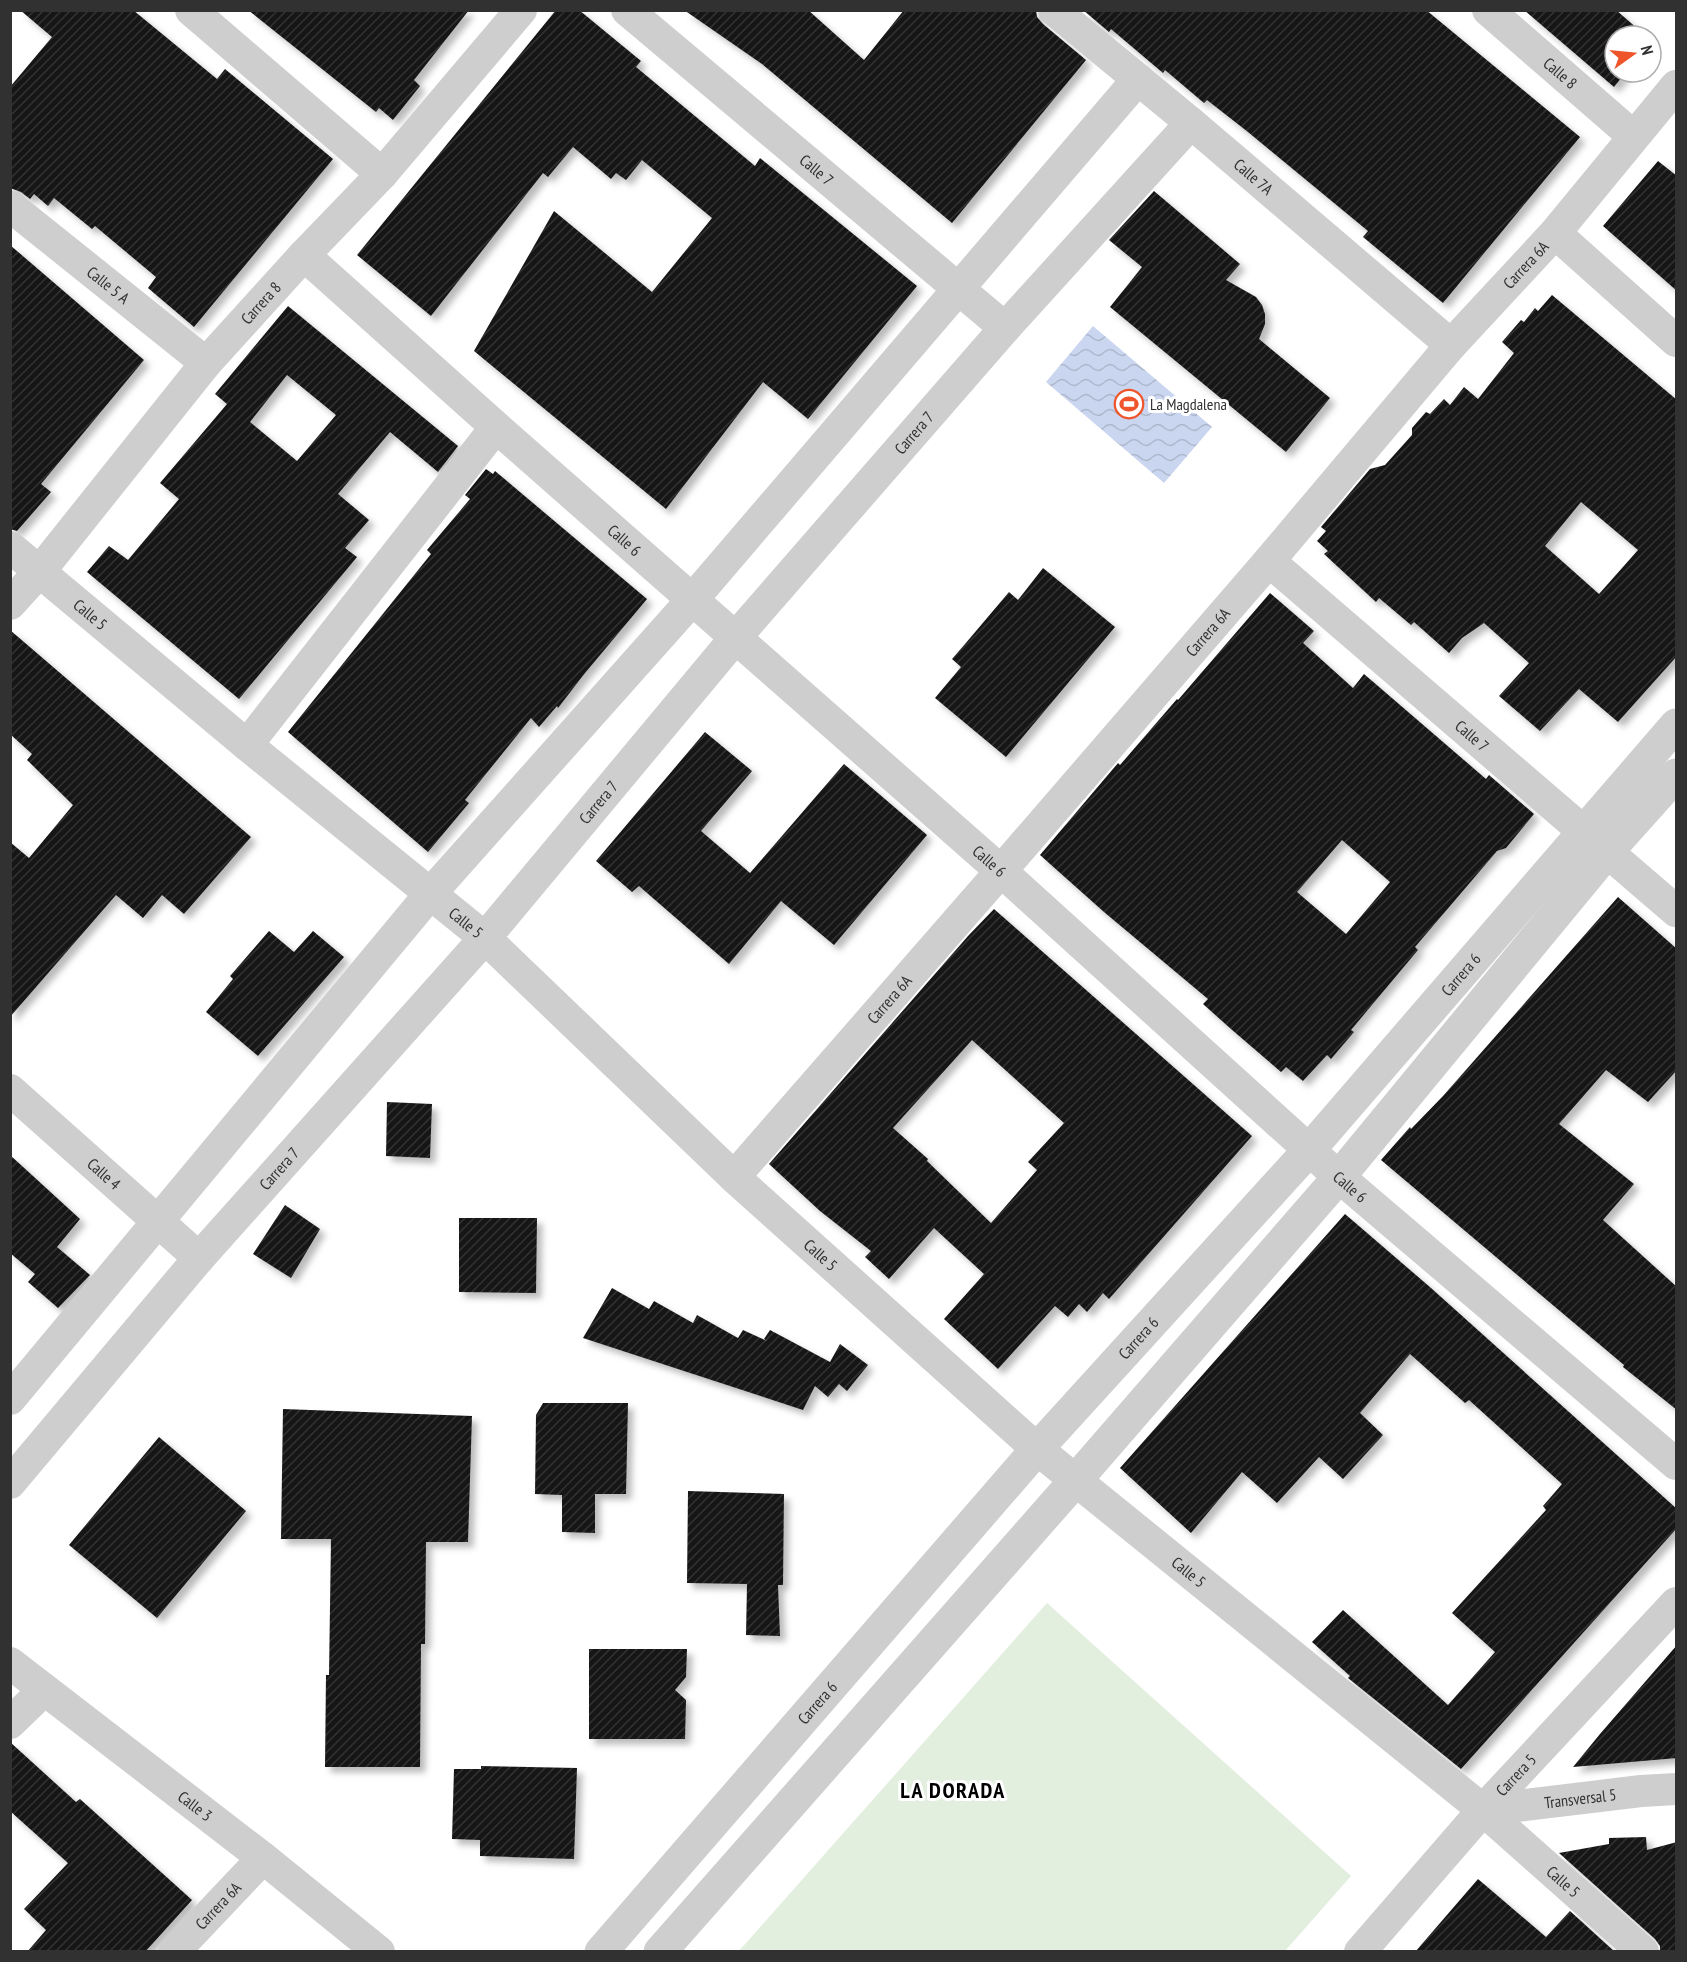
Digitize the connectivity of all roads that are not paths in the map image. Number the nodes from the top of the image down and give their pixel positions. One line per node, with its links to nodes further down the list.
1 (191, 10): 10 (street)
2 (521, 10): 10 (street, Carrera 8)
3 (627, 10): 14 (street, Calle 7)
4 (1054, 10): 6 (street, Calle 7A)
5 (1488, 10): 9 (street, Calle 8)
6 (1138, 79): 8 (street, Calle 7A); 14 (street)
7 (1677, 86): 9 (street, Carrera 6A)
8 (1191, 123): 15 (street, Carrera 7); 17 (street, Calle 7A)
9 (1634, 136): 12 (street, Carrera 6A)
10 (382, 174): 13 (street, Carrera 8)
11 (10, 206): 18 (street, Calle 5 A)
12 (1555, 233): 16 (street); 17 (street, Carrera 6A)
13 (304, 255): 18 (street, Carrera 8); 19 (street, Calle 6)
14 (959, 289): 15 (street, Calle 7); 23 (street)
15 (1005, 328): 25 (street, Carrera 7)
16 (1677, 341)
17 (1451, 345): 21 (street, Carrera 6A)
18 (206, 363): 22 (street, Carrera 8)
19 (496, 427): 23 (street, Calle 6); 27 (street)
20 (10, 547): 22 (street, Calle 5)
21 (1269, 561): 29 (street, Calle 7); 30 (street, Carrera 6A)
22 (40, 571): 24 (street, Carrera 8); 27 (street, Calle 5)
23 (692, 600): 25 (street, Calle 6); 31 (street)
24 (10, 604)
25 (736, 638): 30 (street, Calle 6); 33 (street, Carrera 7)
26 (1677, 724): 29 (street, Carrera 6)
27 (247, 745): 31 (street, Calle 5)
28 (1677, 775): 29 (street, Carrera 6)
29 (1596, 842): 32 (street, Calle 7); 35 (street, Carrera 6); 37 (street, Carrera 6)
30 (1001, 871): 35 (street, Calle 6); 36 (street, Carrera 6A)
31 (430, 894): 33 (street, Calle 5); 38 (street)
32 (1677, 911)
33 (485, 938): 36 (street, Calle 5); 39 (street, Carrera 7)
34 (10, 1090): 38 (street, Calle 4)
35 (1310, 1149): 37 (street, Calle 6); 41 (street, Carrera 6)
36 (734, 1177): 41 (street, Calle 5)
37 (1339, 1177): 42 (street, Calle 6); 43 (street, Carrera 6)
38 (158, 1222): 39 (street, Calle 4); 40 (street)
39 (199, 1258): 44 (street, Carrera 7)
40 (10, 1399)
41 (1037, 1449): 43 (street, Calle 5); 54 (street, Carrera 6)
42 (1677, 1464)
43 (1075, 1481): 50 (street, Calle 5); 55 (street, Carrera 6)
44 (10, 1483)
45 (1677, 1603): 50 (street, Carrera 5)
46 (10, 1663): 47 (street, Calle 3)
47 (44, 1690): 48 (street); 51 (street, Calle 3)
48 (10, 1724)
49 (1677, 1789): 50 (street, Transversal 5)
50 (1483, 1810): 56 (street, Carrera 5); 57 (street, Calle 5)
51 (263, 1858): 52 (street, Carrera 6A); 53 (street, Calle 3)
52 (174, 1952)
53 (379, 1952)
54 (601, 1952)
55 (660, 1952)
56 (1360, 1952)
57 (1643, 1952)

